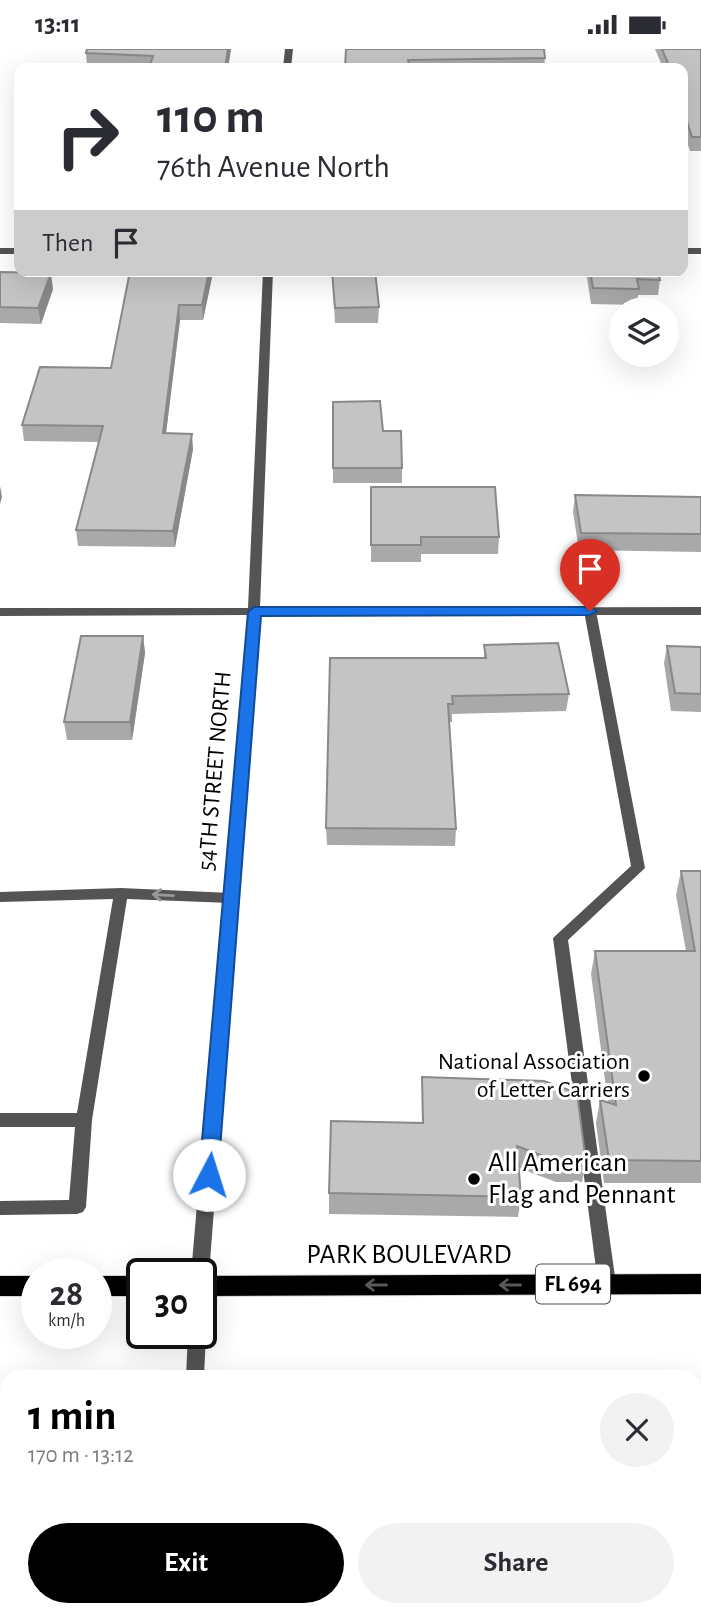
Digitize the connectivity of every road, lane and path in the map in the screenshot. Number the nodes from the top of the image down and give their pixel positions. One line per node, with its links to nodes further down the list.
1 (268, 277): 5 (street, 54TH STREET NORTH)
2 (590, 611): 3 (street); 5 (street); 13 (street)
3 (701, 611)
4 (0, 612): 5 (street)
5 (254, 612): 8 (street, 54TH STREET NORTH)
6 (121, 893): 7 (street); 8 (street, one-way to 6); 10 (street)
7 (0, 897)
8 (231, 898): 12 (street, 54TH STREET NORTH)
9 (0, 1120): 10 (street)
10 (84, 1120): 11 (street)
11 (0, 1208)
12 (201, 1258)
13 (607, 1284): 14 (main road, PARK BOULEVARD / FL 694); 17 (main road, PARK BOULEVARD / FL 694, one-way to 17)
14 (701, 1284)
15 (0, 1286): 16 (main road)
16 (21, 1286)
17 (217, 1286)
18 (196, 1349): 19 (street)
19 (195, 1370)

